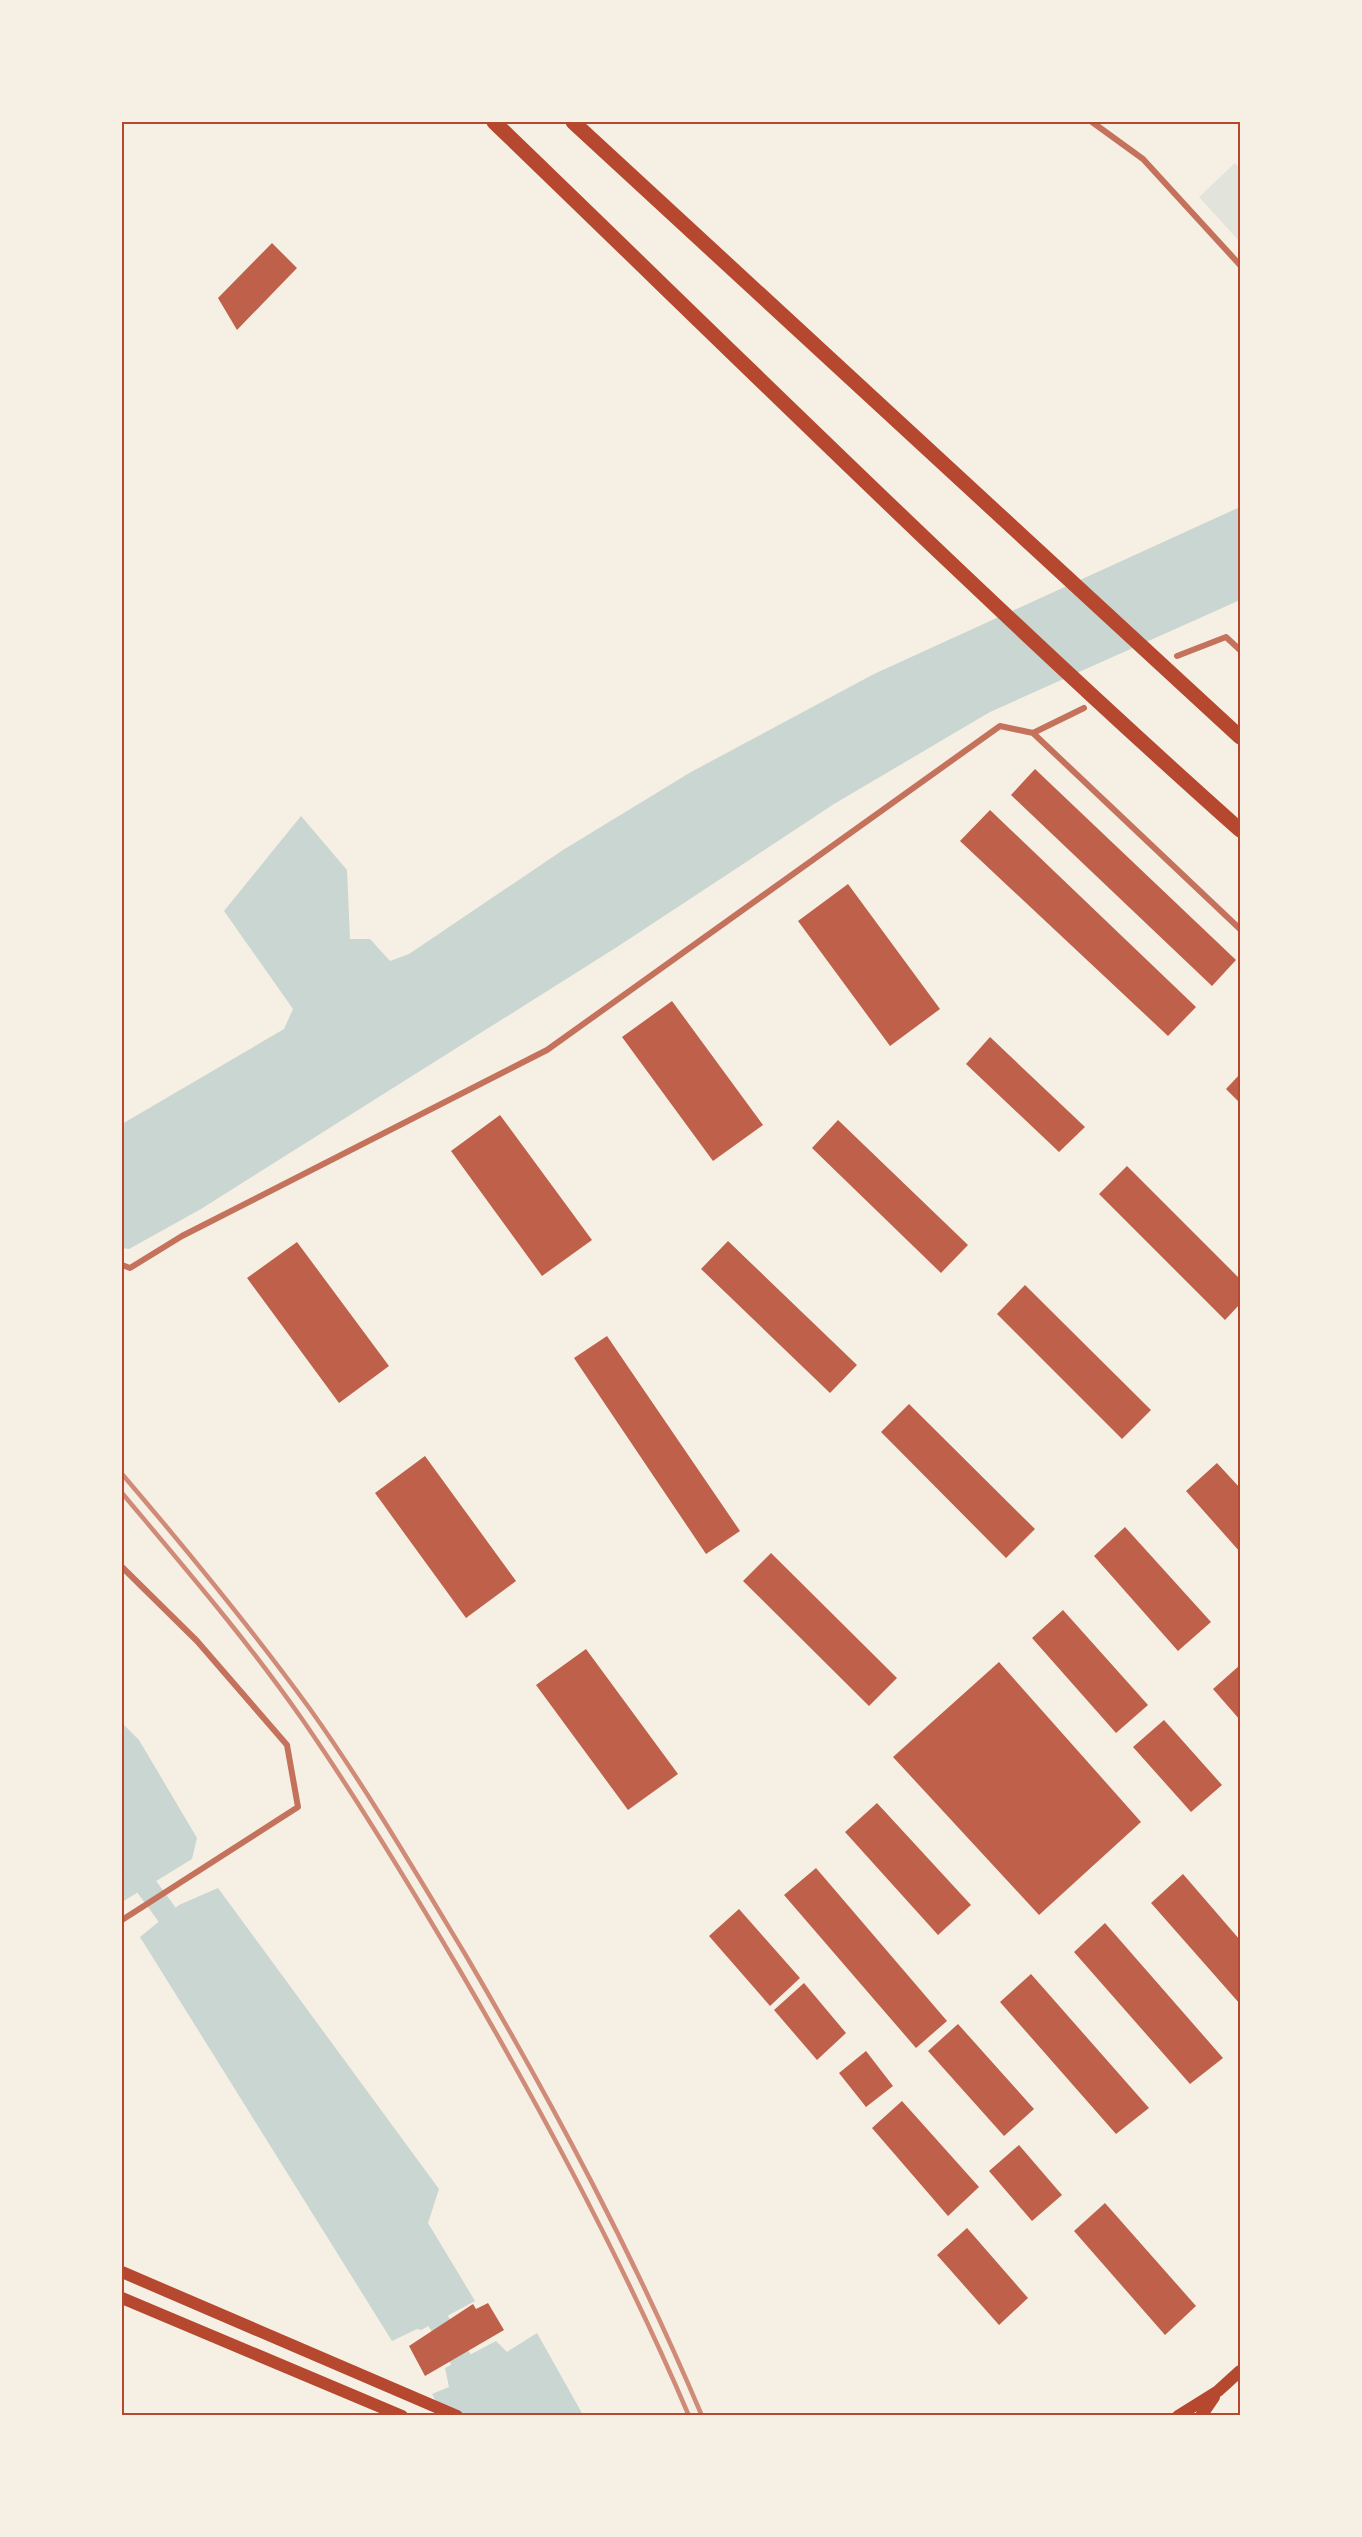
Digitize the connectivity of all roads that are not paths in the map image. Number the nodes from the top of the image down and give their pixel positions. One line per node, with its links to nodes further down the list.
1 (494, 122): 10 (main road)
2 (573, 122): 9 (main road)
3 (1092, 122): 4 (street)
4 (1240, 265)
5 (1240, 650): 6 (street)
6 (1177, 656)
7 (1084, 708): 8 (street)
8 (1033, 734): 11 (street); 12 (street)
9 (1240, 736)
10 (1240, 830)
11 (1240, 929)
12 (122, 1265)
13 (122, 1567): 14 (street)
14 (122, 1919)
15 (122, 2272): 20 (main road)
16 (122, 2298): 19 (main road)
17 (1240, 2371): 18 (main road)
18 (1218, 2391): 21 (main road); 22 (main road)
19 (402, 2415)
20 (457, 2415)
21 (1178, 2415)
22 (1201, 2415)

